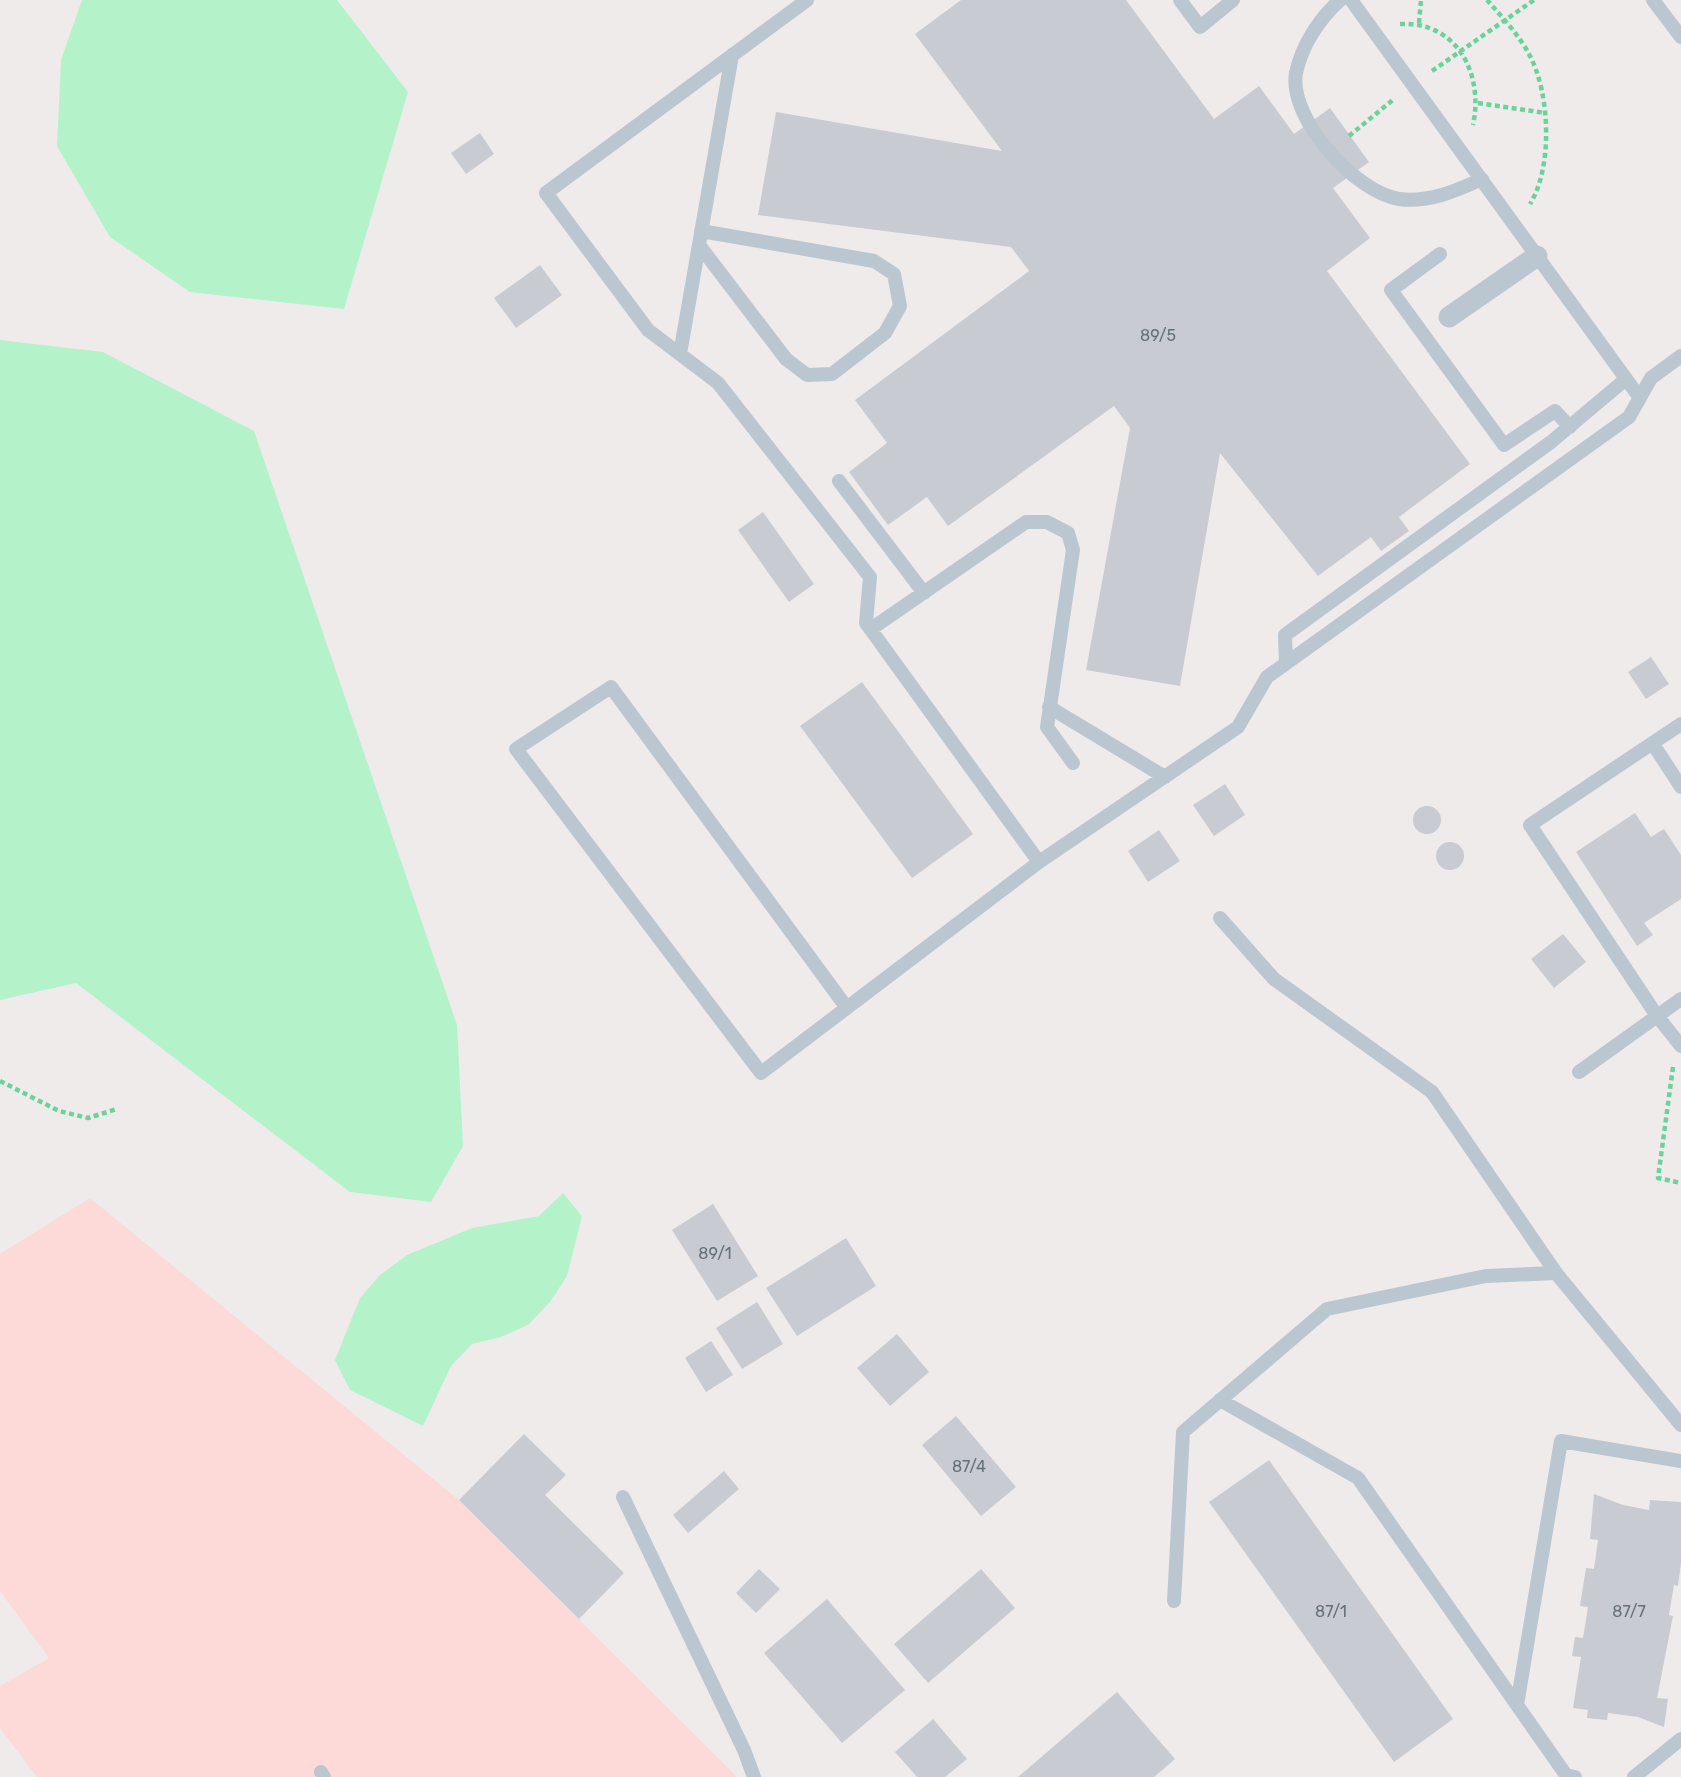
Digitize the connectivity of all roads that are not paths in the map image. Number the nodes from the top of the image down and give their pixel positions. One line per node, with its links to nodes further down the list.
1 (807, 0): 8 (lane)
2 (1180, 0): 3 (lane)
3 (1233, 0)
4 (1340, 0): 9 (lane)
5 (1351, 0): 9 (lane)
6 (1653, 0): 7 (lane)
7 (1681, 37)
8 (732, 55): 10 (lane); 14 (lane)
9 (1482, 179): 12 (lane)
10 (700, 238): 10 (lane); 14 (lane)
11 (1440, 254): 18 (lane)
12 (1537, 256): 13 (street); 16 (lane)
13 (1449, 317)
14 (680, 354): 21 (lane)
15 (1681, 356): 17 (lane)
16 (1626, 379): 17 (lane); 18 (lane)
17 (1640, 398): 22 (lane)
18 (1570, 426): 22 (lane)
19 (839, 481): 20 (lane)
20 (924, 593): 21 (lane); 23 (lane)
21 (871, 629): 29 (lane)
22 (1286, 663): 27 (lane)
23 (1049, 707): 26 (lane); 27 (lane)
24 (1681, 724): 25 (lane)
25 (1653, 744): 28 (lane); 33 (lane)
26 (1073, 763)
27 (1165, 777): 29 (lane)
28 (1681, 787)
29 (1039, 862): 32 (lane)
30 (1220, 918): 36 (lane)
31 (1681, 999): 33 (lane)
32 (847, 1008): 32 (lane)
33 (1657, 1016): 34 (lane); 35 (lane)
34 (1679, 1042)
35 (1579, 1072)
36 (1556, 1273): 37 (lane); 38 (lane)
37 (1220, 1400): 41 (lane); 42 (lane)
38 (1681, 1425)
39 (1681, 1461): 42 (lane)
40 (623, 1497): 44 (lane)
41 (1174, 1601)
42 (1517, 1706): 45 (lane)
43 (1681, 1739): 46 (lane)
44 (754, 1777)
45 (1575, 1777)
46 (1634, 1777)

